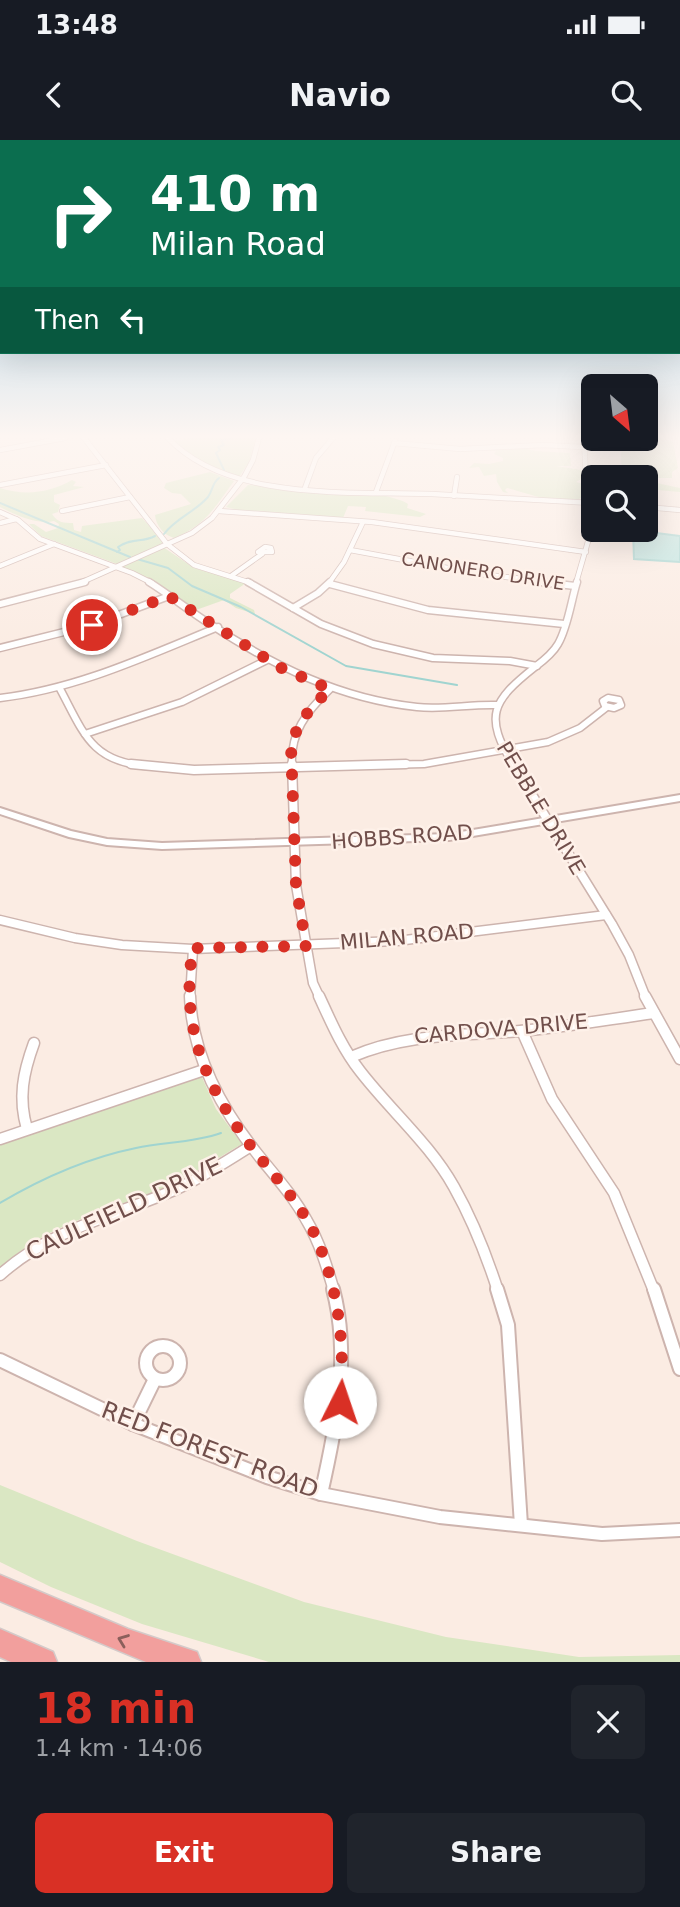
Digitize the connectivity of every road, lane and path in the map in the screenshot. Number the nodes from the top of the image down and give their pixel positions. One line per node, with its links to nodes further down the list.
1 (72, 509): 3 (street)
2 (139, 509): 11 (street)
3 (62, 511)
4 (219, 511): 7 (street); 11 (street)
5 (0, 512): 6 (street)
6 (16, 519): 8 (street); 10 (street)
7 (363, 522): 12 (street); 13 (street)
8 (0, 523)
9 (588, 542): 13 (street)
10 (54, 544): 15 (street); 16 (street)
11 (167, 544): 16 (street); 17 (street)
12 (350, 550): 18 (street); 19 (street, CANONERO DRIVE)
13 (586, 552): 19 (street)
14 (262, 554): 17 (street)
15 (0, 566)
16 (117, 567): 20 (street); 21 (street)
17 (231, 576): 22 (street)
18 (330, 584): 22 (street); 23 (street)
19 (575, 586): 23 (street)
20 (169, 596): 24 (street); 25 (street)
21 (0, 604)
22 (293, 608): 27 (street)
23 (564, 624): 27 (street)
24 (218, 627): 26 (street); 28 (street)
25 (0, 648)
26 (267, 660): 29 (street); 33 (street)
27 (537, 666): 31 (street)
28 (59, 687): 30 (street); 33 (street)
29 (330, 689): 31 (street); 35 (street)
30 (0, 698)
31 (497, 705): 34 (street, PEBBLE DRIVE)
32 (607, 707): 34 (street)
33 (85, 734): 35 (street)
34 (504, 750): 35 (street); 38 (street, PEBBLE DRIVE)
35 (292, 770): 39 (street)
36 (680, 798): 38 (street, HOBBS ROAD)
37 (0, 811): 39 (street, HOBBS ROAD)
38 (547, 820): 39 (street, HOBBS ROAD); 40 (street, PEBBLE DRIVE)
39 (295, 843): 42 (street)
40 (606, 915): 42 (street, MILAN ROAD); 44 (street, PEBBLE DRIVE)
41 (0, 920): 43 (street, MILAN ROAD)
42 (306, 946): 43 (street, MILAN ROAD); 47 (street)
43 (193, 948): 49 (street)
44 (654, 1013): 45 (street, CARDOVA DRIVE); 48 (street, PEBBLE DRIVE)
45 (522, 1031): 47 (street, CARDOVA DRIVE); 55 (street)
46 (34, 1043): 50 (street)
47 (351, 1057): 59 (street)
48 (680, 1059)
49 (204, 1070): 50 (street); 52 (street)
50 (27, 1129): 51 (street)
51 (0, 1139)
52 (251, 1146): 53 (street, CAULFIELD DRIVE); 58 (street)
53 (0, 1275)
54 (0, 1360): 57 (street, RED FOREST ROAD)
55 (680, 1368)
56 (155, 1379): 57 (street)
57 (133, 1424): 58 (street, RED FOREST ROAD)
58 (321, 1494): 59 (street, RED FOREST ROAD)
59 (521, 1525): 60 (street, RED FOREST ROAD)
60 (680, 1530)
61 (0, 1588): 64 (highway, one-way to 61)
62 (0, 1643): 63 (highway)
63 (43, 1662)
64 (187, 1662)

